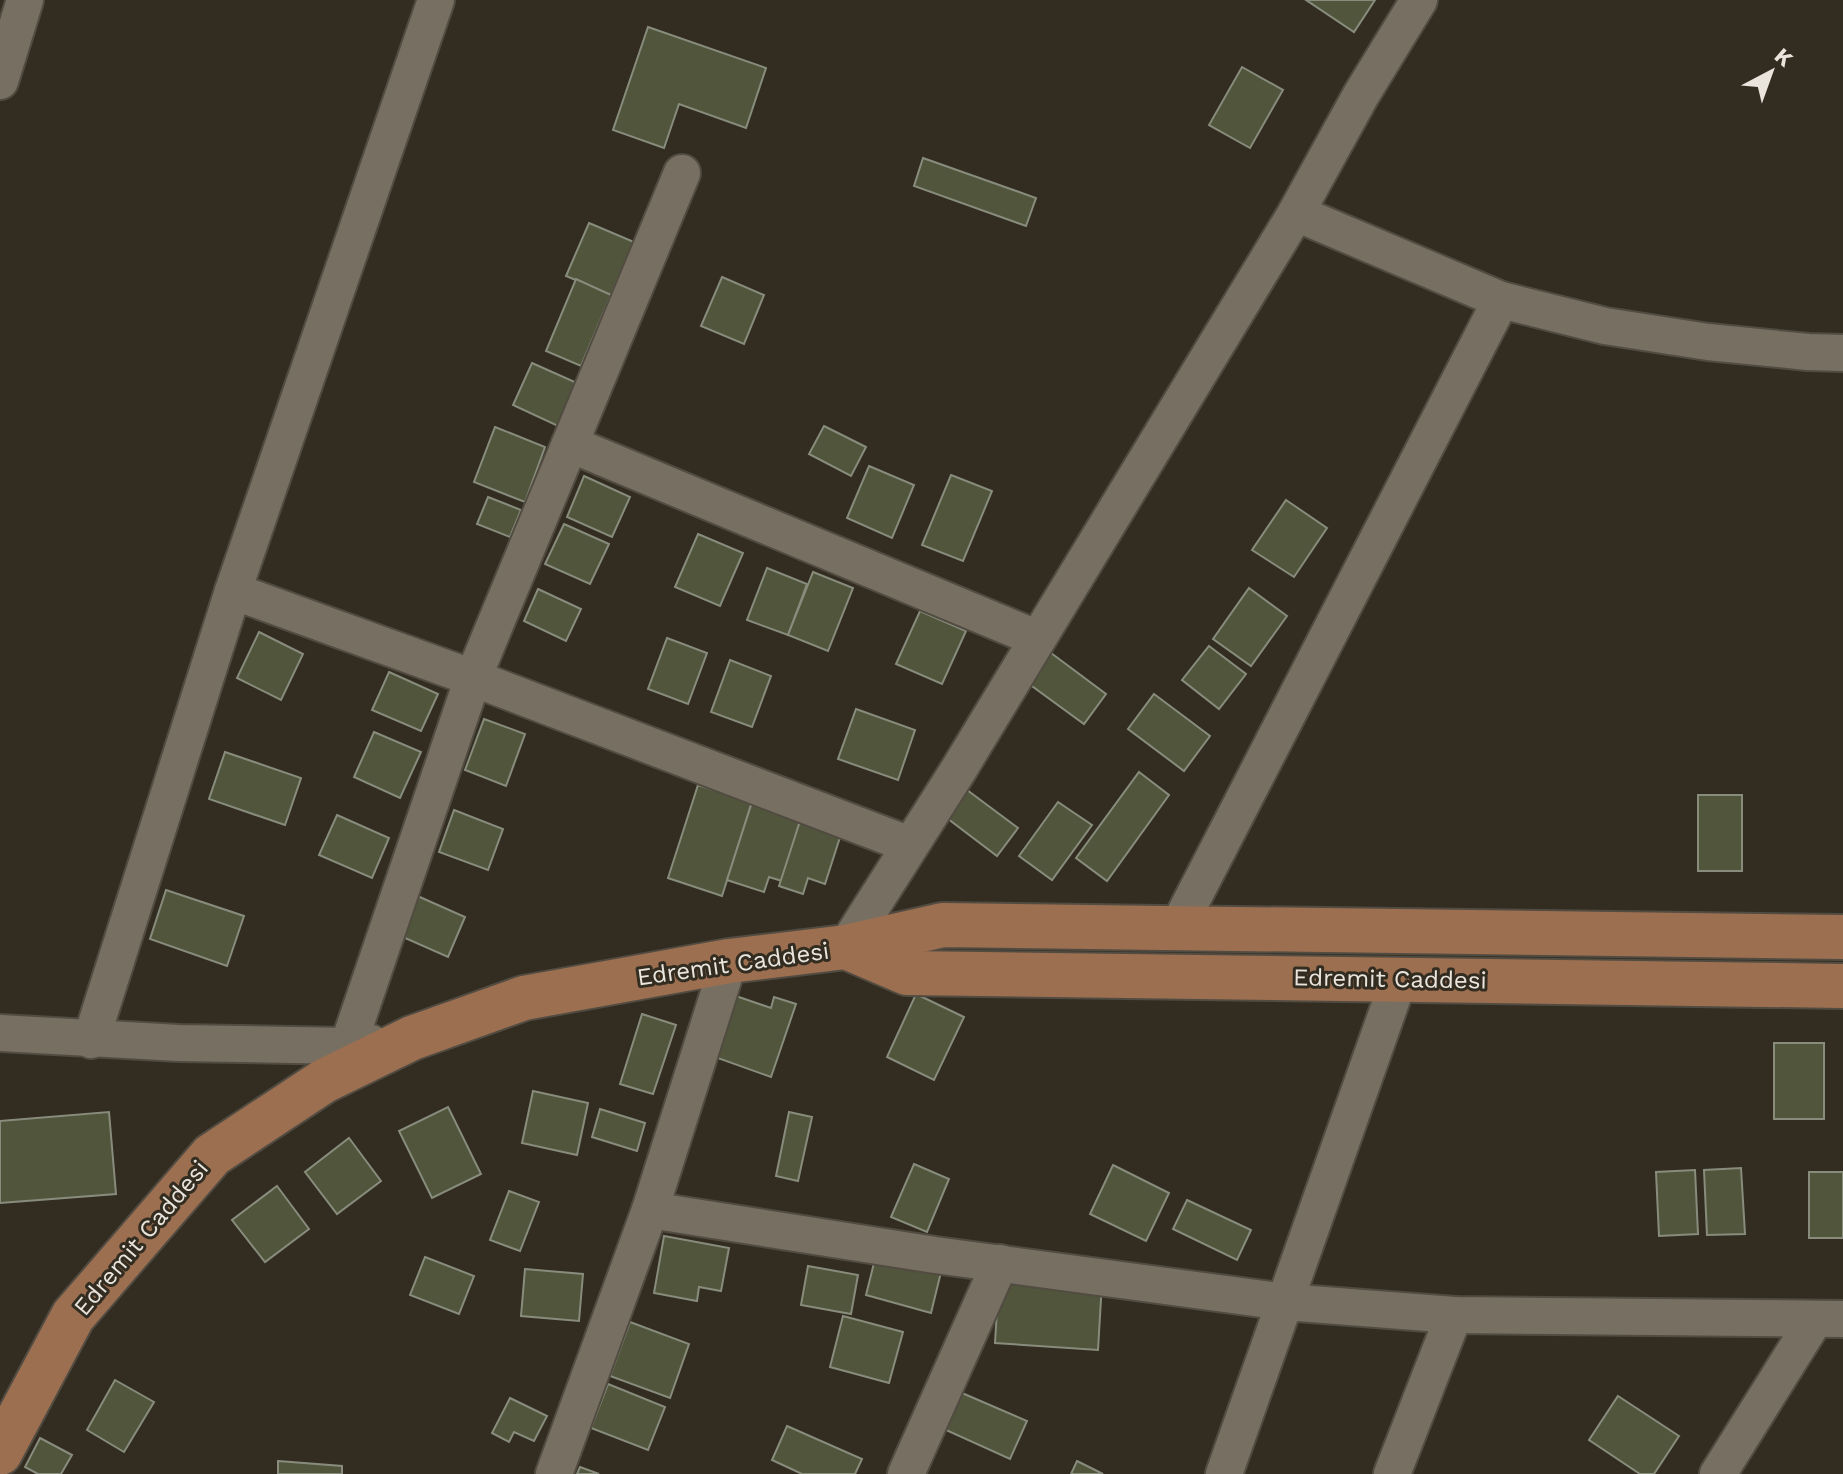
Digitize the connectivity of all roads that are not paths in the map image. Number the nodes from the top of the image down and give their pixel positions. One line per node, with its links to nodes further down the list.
1 (25, 0): 4 (street)
2 (436, 0): 10 (street)
3 (1419, 0): 6 (street)
4 (0, 81)
5 (682, 173): 9 (street)
6 (1296, 213): 7 (street); 11 (street)
7 (1501, 300): 8 (street); 14 (street)
8 (1843, 353)
9 (570, 444): 11 (street); 12 (street)
10 (233, 591): 12 (street); 22 (street)
11 (1036, 638): 13 (street)
12 (473, 678): 13 (street); 23 (street)
13 (910, 845): 16 (street)
14 (1178, 927): 15 (main road, Edremit Caddesi); 16 (main road, Edremit Caddesi)
15 (1843, 937)
16 (846, 947): 17 (main road, Edremit Caddesi); 18 (main road, Edremit Caddesi)
17 (729, 961): 21 (main road, Edremit Caddesi); 24 (street)
18 (1399, 979): 19 (main road, Edremit Caddesi); 26 (street)
19 (1843, 986)
20 (0, 1033): 22 (street)
21 (412, 1038): 23 (street); 29 (main road, Edremit Caddesi)
22 (91, 1040): 23 (street)
23 (348, 1046)
24 (650, 1210): 25 (street); 30 (street)
25 (1000, 1263): 26 (street); 31 (street)
26 (1285, 1302): 27 (street); 32 (street)
27 (1454, 1315): 28 (street); 33 (street)
28 (1829, 1319): 34 (street)
29 (0, 1453)
30 (554, 1474)
31 (906, 1474)
32 (1224, 1474)
33 (1392, 1474)
34 (1718, 1474)

